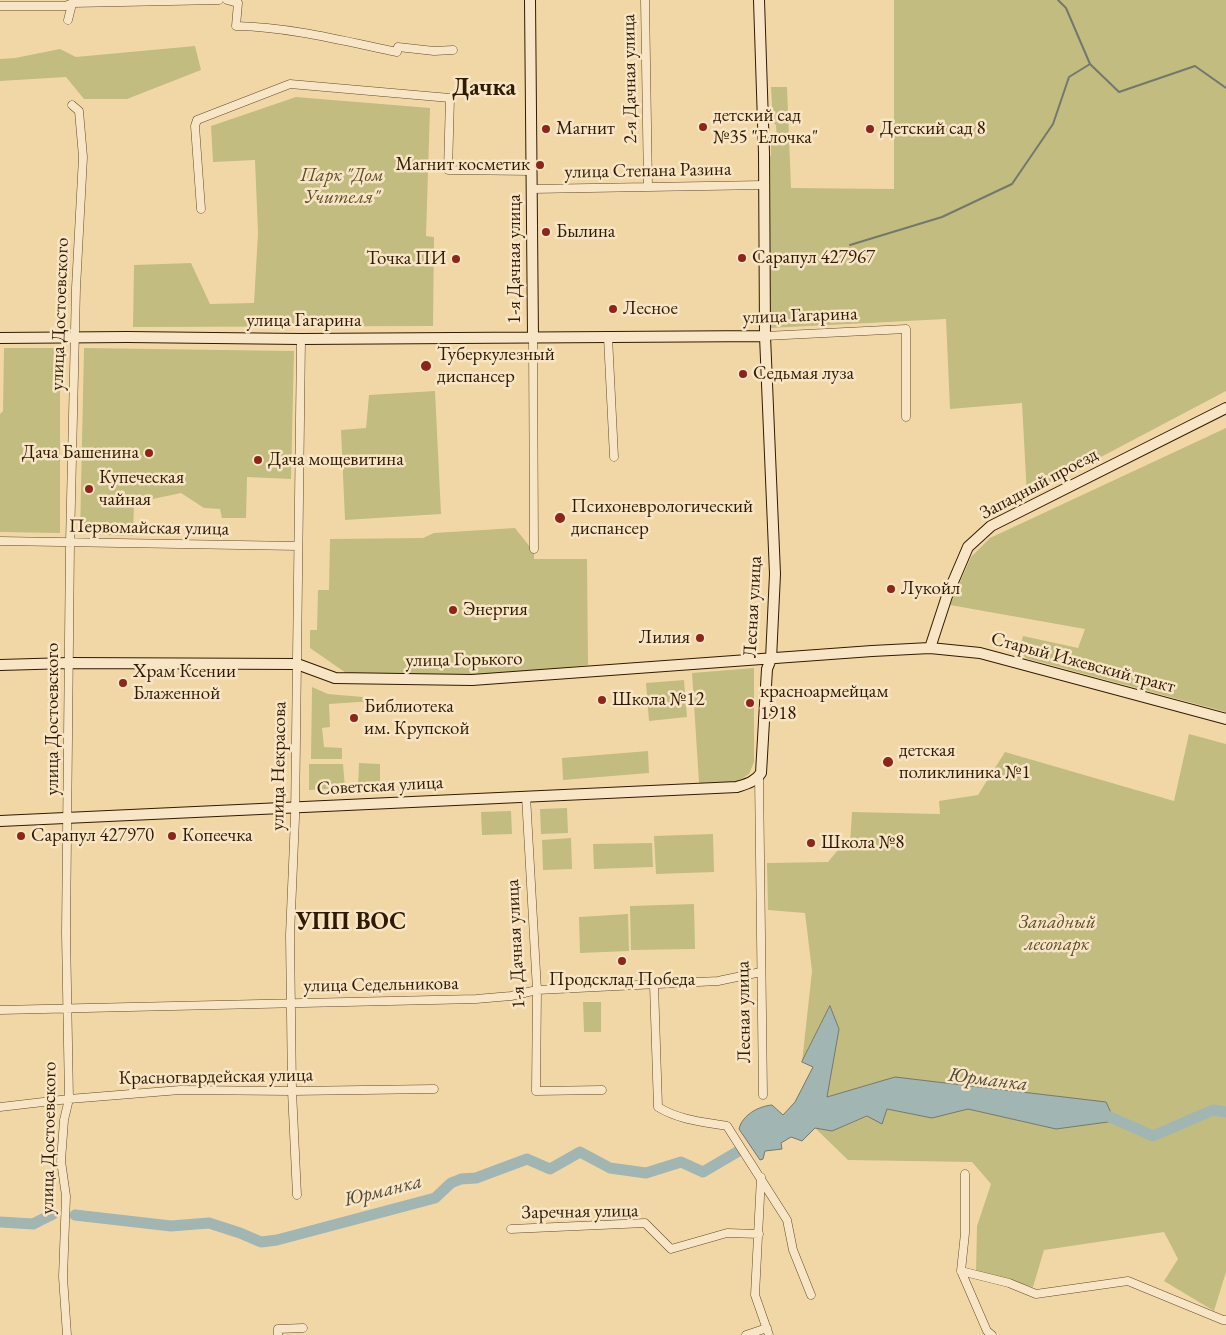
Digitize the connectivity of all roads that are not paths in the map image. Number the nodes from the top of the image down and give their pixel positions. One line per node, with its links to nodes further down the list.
1 (219, 0): 6 (street)
2 (227, 0): 9 (street)
3 (530, 0): 11 (street, 1-я Дачная улица)
4 (645, 0): 13 (street, 2-я Дачная улица)
5 (759, 0): 12 (street, Лесная улица)
6 (73, 2): 7 (street); 8 (street)
7 (0, 6)
8 (68, 20)
9 (453, 50)
10 (72, 105): 17 (street, улица Достоевского)
11 (532, 171): 14 (street, 1-я Дачная улица); 15 (street)
12 (764, 185): 13 (street, улица Степана Разина); 16 (street, Лесная улица)
13 (648, 188): 14 (street, улица Степана Разина)
14 (532, 189): 18 (street, 1-я Дачная улица)
15 (201, 209)
16 (765, 336): 19 (street, улица Гагарина); 23 (street, улица Гагарина); 30 (street, Лесная улица)
17 (75, 337): 20 (street, улица Гагарина); 21 (street, улица Гагарина); 26 (street, улица Достоевского)
18 (533, 337): 19 (street, улица Гагарина); 21 (street, улица Гагарина); 28 (street, 1-я Дачная улица)
19 (608, 337): 24 (street)
20 (0, 338)
21 (301, 339): 27 (street, улица Некрасова)
22 (1226, 408): 29 (street, Западный проезд)
23 (906, 417)
24 (614, 457)
25 (0, 541): 26 (street, Первомайская улица)
26 (70, 543): 27 (street, Первомайская улица); 31 (street, улица Достоевского)
27 (298, 546): 32 (street, улица Некрасова)
28 (534, 549)
29 (930, 648): 30 (street, улица Горького); 34 (street, Старый Ижевский тракт)
30 (771, 659): 32 (street, улица Горького); 35 (street, Лесная улица)
31 (69, 663): 32 (street, улица Горького); 33 (street, улица Горького); 38 (street, улица Достоевского)
32 (297, 664): 37 (street, улица Некрасова)
33 (0, 665)
34 (1226, 719)
35 (759, 776): 36 (street, Советская улица); 40 (street, Лесная улица)
36 (526, 796): 37 (street, Советская улица); 42 (street, 1-я Дачная улица)
37 (295, 807): 38 (street, Советская улица); 43 (street, улица Некрасова)
38 (68, 818): 39 (street, Советская улица); 44 (street, улица Достоевского)
39 (0, 821)
40 (761, 972): 41 (street, улица Седельникова); 49 (street, Лесная улица)
41 (654, 985): 42 (street, улица Седельникова); 53 (street)
42 (537, 990): 43 (street, улица Седельникова); 47 (street, 1-я Дачная улица)
43 (290, 1003): 44 (street, улица Седельникова); 48 (street, улица Некрасова)
44 (66, 1009): 45 (street, улица Седельникова); 50 (street, улица Достоевского)
45 (0, 1010)
46 (434, 1089): 48 (street, Красногвардейская улица)
47 (602, 1090)
48 (292, 1091): 50 (street, Красногвардейская улица); 54 (street, улица Некрасова)
49 (764, 1095)
50 (69, 1099): 51 (street, Красногвардейская улица); 63 (street, улица Достоевского)
51 (0, 1107)
52 (965, 1174): 57 (street)
53 (761, 1177): 56 (street); 58 (street)
54 (297, 1194)
55 (511, 1229): 56 (street, Заречная улица)
56 (759, 1234): 62 (street)
57 (961, 1271): 59 (street); 65 (street)
58 (811, 1295)
59 (1226, 1320)
60 (303, 1328): 61 (street)
61 (278, 1332)
62 (768, 1332): 64 (street)
63 (67, 1335)
64 (746, 1335)
65 (992, 1335)

